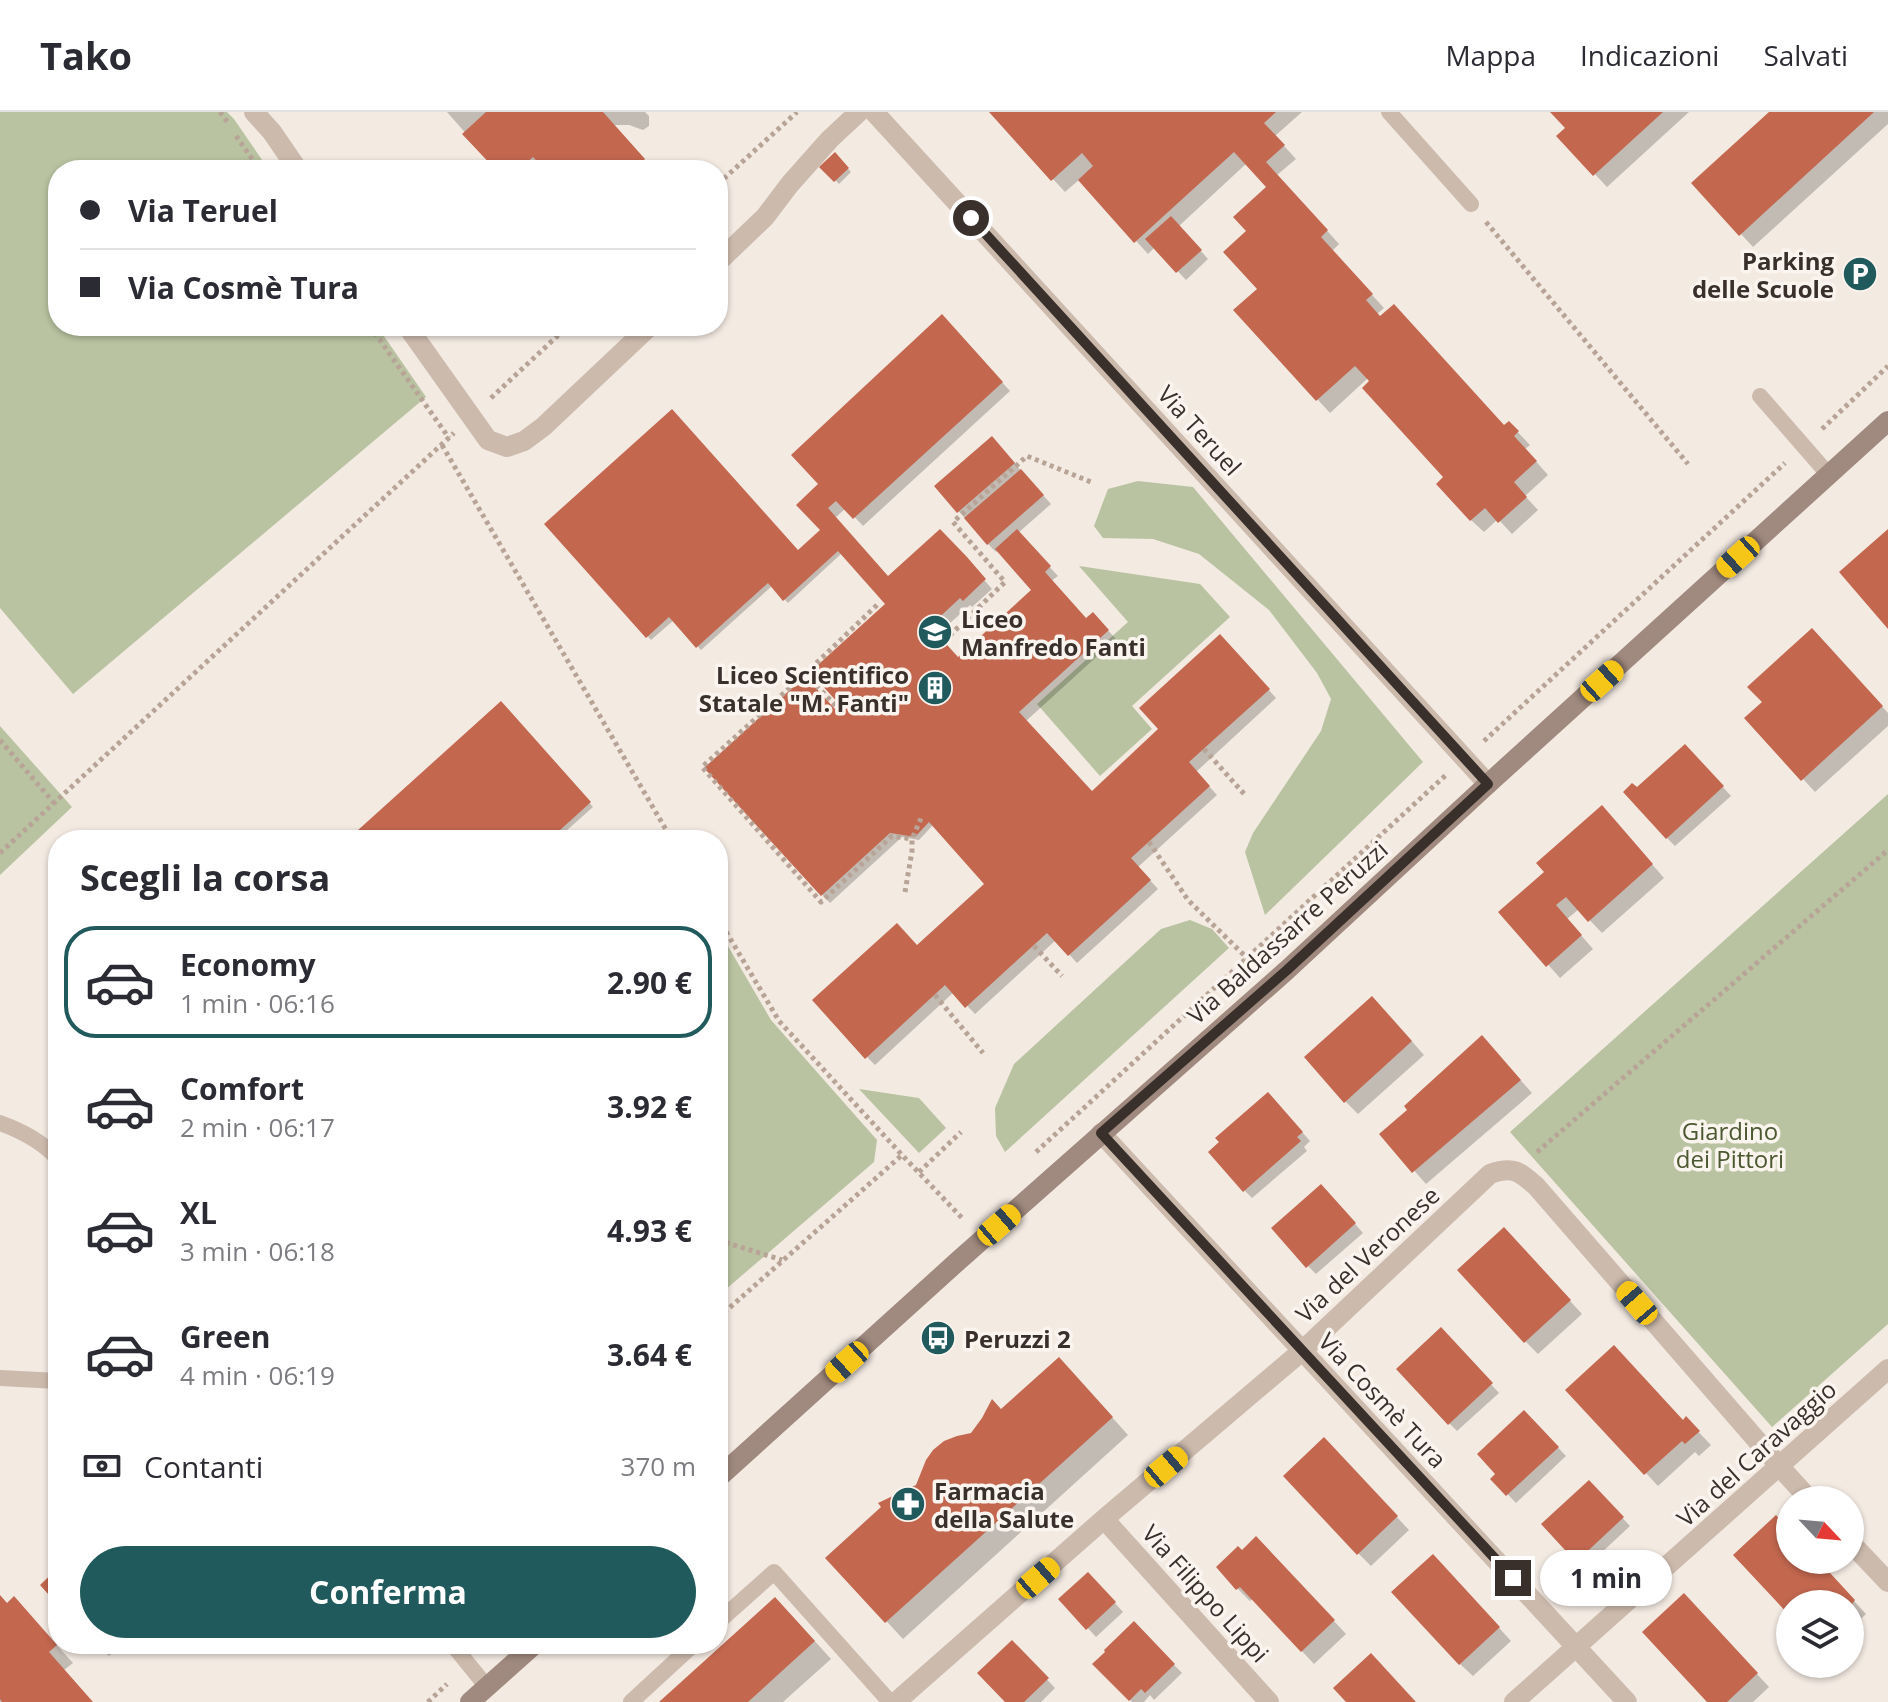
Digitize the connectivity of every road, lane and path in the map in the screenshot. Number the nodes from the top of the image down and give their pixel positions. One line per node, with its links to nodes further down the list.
1 (254, 112): 6 (street)
2 (797, 112): 7 (path)
3 (859, 112): 9 (street)
4 (874, 112): 30 (street, Via Teruel)
5 (1389, 112): 8 (lane)
6 (291, 160)
7 (728, 175)
8 (1471, 204): 21 (path)
9 (728, 252)
10 (377, 336): 18 (path)
11 (414, 336): 16 (street)
12 (557, 336): 16 (path)
13 (639, 336): 16 (street)
14 (1888, 366): 20 (path)
15 (1760, 396): 20 (lane)
16 (471, 417): 18 (path)
17 (1888, 421): 22 (street, Via Baldassarre Peruzzi)
18 (449, 438): 19 (path)
19 (442, 445): 33 (path); 35 (path)
20 (1804, 446): 22 (lane); 30 (path)
21 (1688, 464)
22 (1828, 474): 31 (street, Via Baldassarre Peruzzi)
23 (1091, 482): 25 (path)
24 (877, 605): 26 (path)
25 (944, 641)
26 (805, 674): 27 (path); 36 (path)
27 (837, 707)
28 (0, 740): 33 (path)
29 (1204, 749): 32 (path)
30 (1465, 758): 31 (street, Via Teruel); 43 (path)
31 (1488, 784): 49 (street, Via Baldassarre Peruzzi)
32 (1246, 796)
33 (54, 803): 39 (path)
34 (922, 816): 36 (path)
35 (666, 830)
36 (912, 839): 40 (path)
37 (1149, 842): 43 (path)
38 (1888, 850): 53 (path)
39 (0, 853)
40 (905, 892)
41 (728, 935): 51 (path)
42 (1034, 946): 44 (path)
43 (1247, 958): 52 (path)
44 (1062, 976)
45 (935, 995): 46 (path)
46 (983, 1053)
47 (0, 1123): 50 (lane)
48 (961, 1132): 54 (path)
49 (1101, 1133): 59 (street, Via Cosmè Tura); 64 (street, Via Baldassarre Peruzzi)
50 (48, 1147)
51 (902, 1155): 54 (path); 57 (path)
52 (1031, 1156)
53 (1516, 1170): 59 (street, Via del Veronese); 63 (street)
54 (919, 1172): 55 (path)
55 (952, 1229)
56 (728, 1243): 57 (path)
57 (783, 1260): 58 (path)
58 (728, 1309)
59 (1302, 1351): 66 (street, Via del Veronese); 70 (street, Via Cosmè Tura)
60 (1888, 1369): 63 (street, Via del Caravaggio)
61 (0, 1378): 62 (lane)
62 (48, 1380)
63 (1780, 1467): 65 (street); 70 (street, Via del Caravaggio)
64 (728, 1469)
65 (1797, 1486)
66 (1104, 1519): 75 (street, Via del Veronese); 78 (street, Via Filippo Lippi)
67 (1864, 1557): 68 (street)
68 (1888, 1582)
69 (728, 1613): 75 (lane)
70 (1577, 1647): 79 (street, Via del Caravaggio); 80 (street, Via Cosmè Tura)
71 (460, 1654): 74 (lane)
72 (524, 1654): 74 (street)
73 (683, 1654): 77 (lane)
74 (487, 1687): 76 (street)
75 (900, 1700)
76 (470, 1702)
77 (631, 1702)
78 (1269, 1702)
79 (1514, 1702)
80 (1627, 1702)

